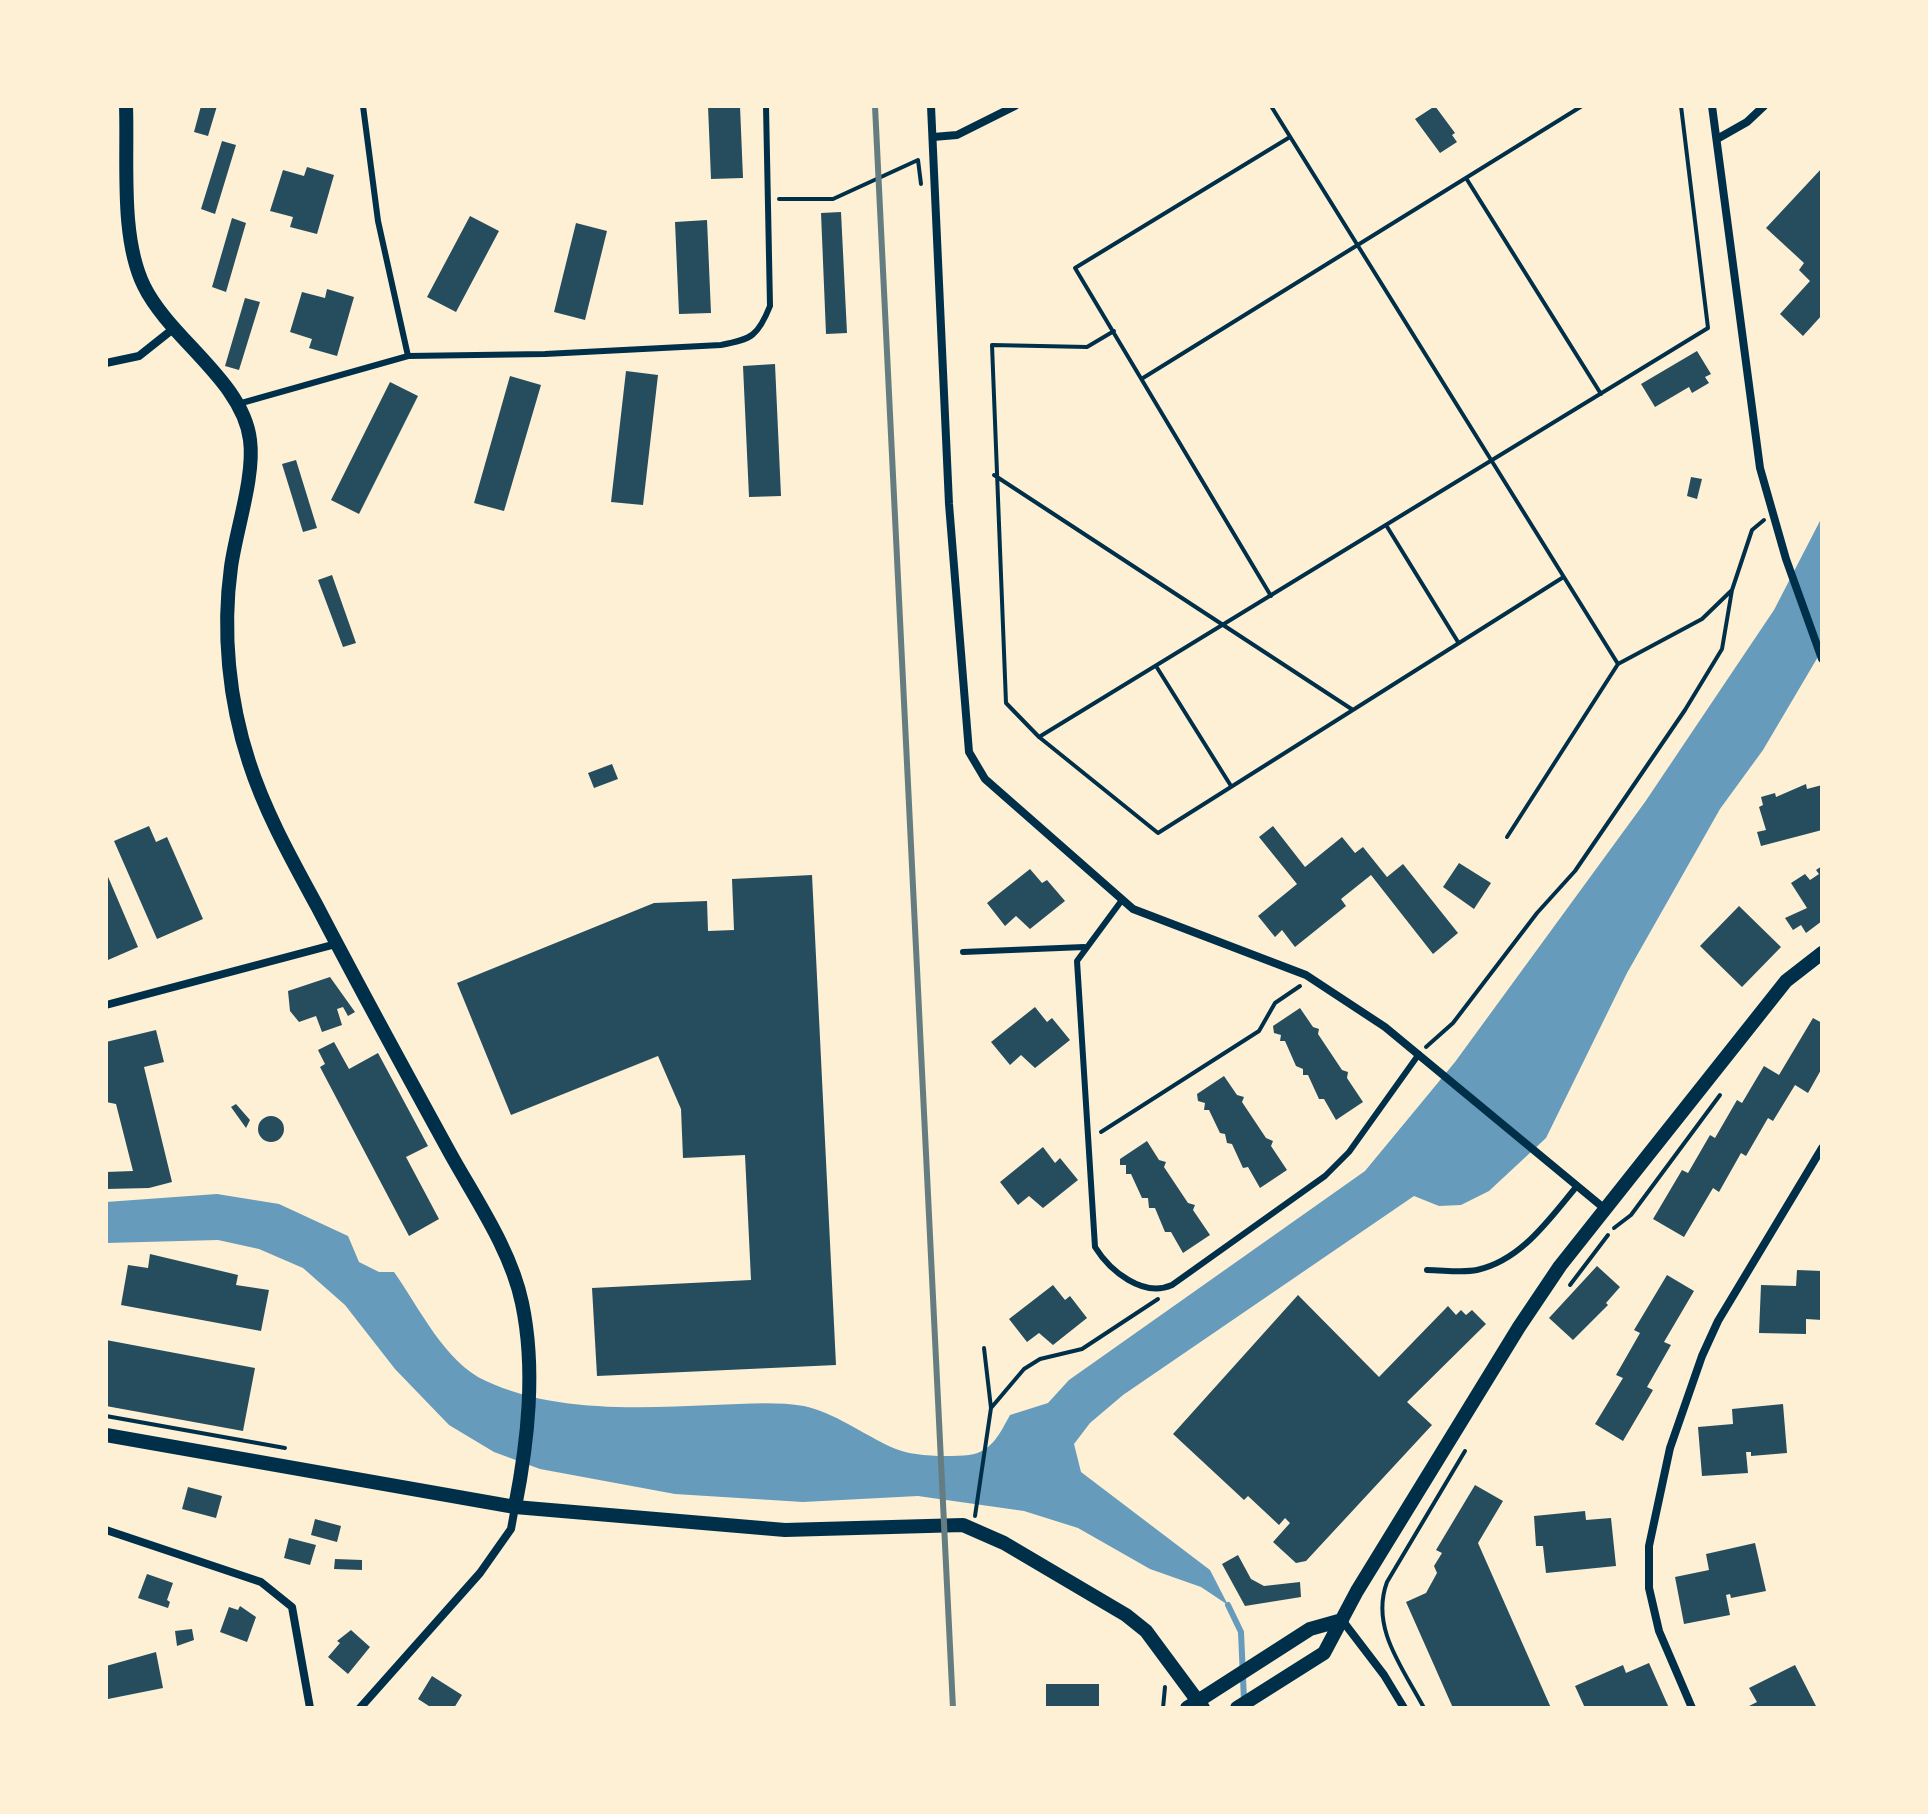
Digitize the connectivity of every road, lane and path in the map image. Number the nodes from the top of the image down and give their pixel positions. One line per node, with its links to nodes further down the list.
1 (126, 106): 20 (street)
2 (363, 106): 22 (lane)
3 (766, 106): 18 (lane)
4 (931, 106): 13 (street)
5 (1015, 106): 13 (street)
6 (1271, 106): 14 (path)
7 (1569, 106): 12 (path)
8 (1582, 106): 12 (path)
9 (1681, 106): 25 (path)
10 (1712, 106): 15 (street)
11 (1764, 106): 15 (street)
12 (1573, 112): 17 (path)
13 (933, 137): 43 (street)
14 (1290, 137): 19 (path); 21 (path)
15 (1717, 139): 29 (street)
16 (909, 163): 18 (path)
17 (1466, 178): 19 (path); 25 (path)
18 (768, 199): 22 (lane)
19 (1358, 245): 24 (path); 27 (path)
20 (173, 329): 23 (street); 26 (street)
21 (1114, 331): 24 (path); 28 (path)
22 (408, 356): 26 (lane)
23 (106, 363)
24 (1143, 378): 33 (path)
25 (1601, 394): 27 (path)
26 (238, 404): 44 (street)
27 (1490, 460): 30 (path); 31 (path)
28 (994, 475): 34 (path); 40 (path)
29 (1772, 514): 32 (path); 36 (street)
30 (1386, 525): 33 (path); 35 (path)
31 (1562, 578): 35 (path); 37 (path)
32 (1732, 590): 37 (path); 50 (path)
33 (1271, 596): 34 (path)
34 (1223, 625): 38 (path); 39 (path)
35 (1458, 643): 39 (path)
36 (1822, 659)
37 (1618, 664): 42 (path)
38 (1156, 666): 40 (path); 41 (path)
39 (1353, 710): 41 (path)
40 (1039, 737): 41 (path)
41 (1232, 787)
42 (1507, 837)
43 (1122, 900): 45 (lane); 48 (street)
44 (336, 944): 49 (street); 63 (street)
45 (1084, 947): 46 (lane); 52 (lane)
46 (963, 952)
47 (1822, 953): 55 (street)
48 (1306, 975): 50 (street); 52 (path)
49 (106, 1005)
50 (1419, 1054): 54 (street); 57 (lane)
51 (1724, 1088): 58 (path)
52 (1088, 1140): 57 (lane)
53 (1822, 1148): 75 (street)
54 (1577, 1186): 55 (street); 56 (lane)
55 (1606, 1210): 66 (street)
56 (1427, 1270)
57 (1162, 1290): 60 (path)
58 (1563, 1294)
59 (984, 1348): 60 (path)
60 (991, 1408): 64 (path)
61 (106, 1435): 63 (street)
62 (1468, 1445): 74 (path)
63 (515, 1507): 68 (street); 70 (street)
64 (975, 1515)
65 (106, 1530): 69 (street)
66 (1342, 1620): 68 (street); 72 (street); 73 (street)
67 (1161, 1680): 71 (path)
68 (1196, 1705)
69 (310, 1708)
70 (360, 1708)
71 (1163, 1708)
72 (1237, 1708)
73 (1404, 1708)
74 (1424, 1708)
75 (1692, 1708)

